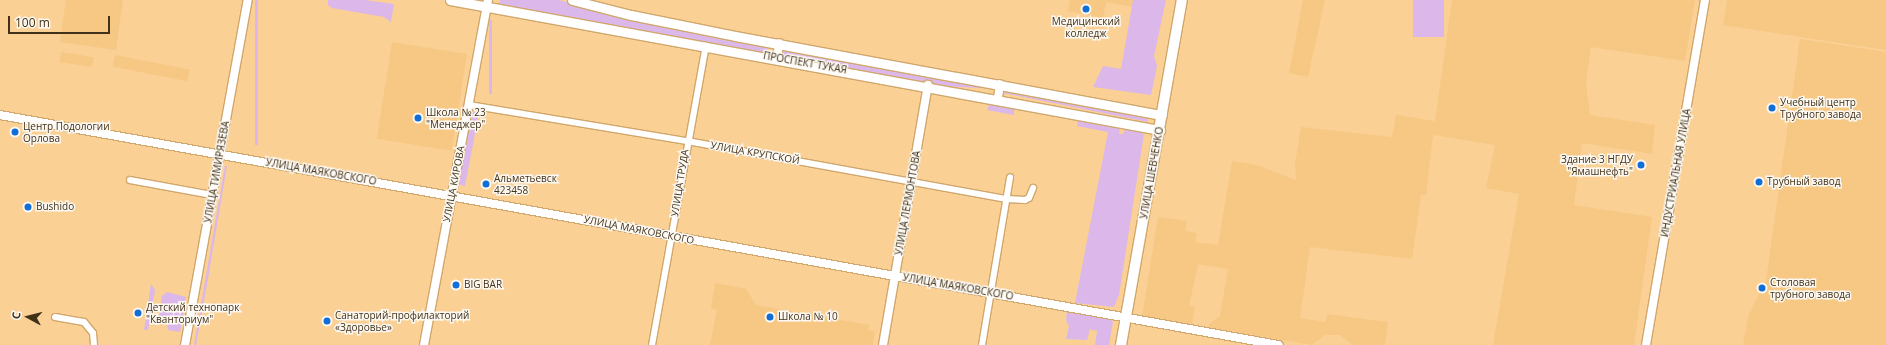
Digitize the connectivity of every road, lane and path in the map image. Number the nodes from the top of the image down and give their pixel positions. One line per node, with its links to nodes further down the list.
1 (248, 0): 18 (street, УЛИЦА ТИМИРЯЗЕВА)
2 (450, 0): 6 (main road, ПРОСПЕКТ ТУКАЯ)
3 (572, 0): 7 (main road, ПРОСПЕКТ ТУКАЯ)
4 (1182, 0): 15 (main road, УЛИЦА ШЕВЧЕНКО)
5 (1704, 0): 39 (street, ИНДУСТРИАЛЬНАЯ УЛИЦА)
6 (487, 3): 8 (main road, ПРОСПЕКТ ТУКАЯ); 13 (street, УЛИЦА КИРОВА)
7 (779, 44): 9 (street); 10 (main road, ПРОСПЕКТ ТУКАЯ)
8 (706, 46): 9 (main road, ПРОСПЕКТ ТУКАЯ); 17 (street, УЛИЦА ТРУДА)
9 (777, 58): 11 (main road, ПРОСПЕКТ ТУКАЯ)
10 (1000, 84): 12 (street); 15 (main road, ПРОСПЕКТ ТУКАЯ)
11 (928, 86): 12 (main road, ПРОСПЕКТ ТУКАЯ); 21 (street, УЛИЦА ЛЕРМОНТОВА)
12 (998, 98): 16 (main road, ПРОСПЕКТ ТУКАЯ)
13 (469, 105): 17 (street, УЛИЦА КРУПСКОЙ); 24 (street, УЛИЦА КИРОВА)
14 (0, 115): 18 (street, УЛИЦА МАЯКОВСКОГО)
15 (1162, 115): 16 (main road, УЛИЦА ШЕВЧЕНКО)
16 (1160, 130): 30 (main road, УЛИЦА ШЕВЧЕНКО)
17 (687, 141): 21 (street, УЛИЦА КРУПСКОЙ); 26 (street, УЛИЦА ТРУДА)
18 (220, 154): 23 (street, УЛИЦА ТИМИРЯЗЕВА); 24 (street, УЛИЦА МАЯКОВСКОГО)
19 (1010, 177): 25 (street)
20 (130, 180): 23 (street)
21 (912, 181): 25 (street, УЛИЦА КРУПСКОЙ); 27 (street, УЛИЦА ЛЕРМОНТОВА)
22 (1033, 188): 25 (street, УЛИЦА КРУПСКОЙ)
23 (212, 195): 32 (street, УЛИЦА ТИМИРЯЗЕВА)
24 (452, 195): 26 (street, УЛИЦА МАЯКОВСКОГО); 33 (street, УЛИЦА КИРОВА)
25 (1007, 199): 28 (street)
26 (672, 236): 27 (street, УЛИЦА МАЯКОВСКОГО); 34 (street, УЛИЦА ТРУДА)
27 (896, 276): 28 (street, УЛИЦА МАЯКОВСКОГО); 35 (street, УЛИЦА ЛЕРМОНТОВА)
28 (991, 293): 30 (street, УЛИЦА МАЯКОВСКОГО); 36 (street)
29 (55, 317): 31 (street)
30 (1126, 318): 37 (main road, УЛИЦА ШЕВЧЕНКО); 38 (street, УЛИЦА МАЯКОВСКОГО)
31 (94, 345)
32 (185, 345)
33 (424, 345)
34 (652, 345)
35 (883, 345)
36 (982, 345)
37 (1121, 345)
38 (1278, 345)
39 (1646, 345)

